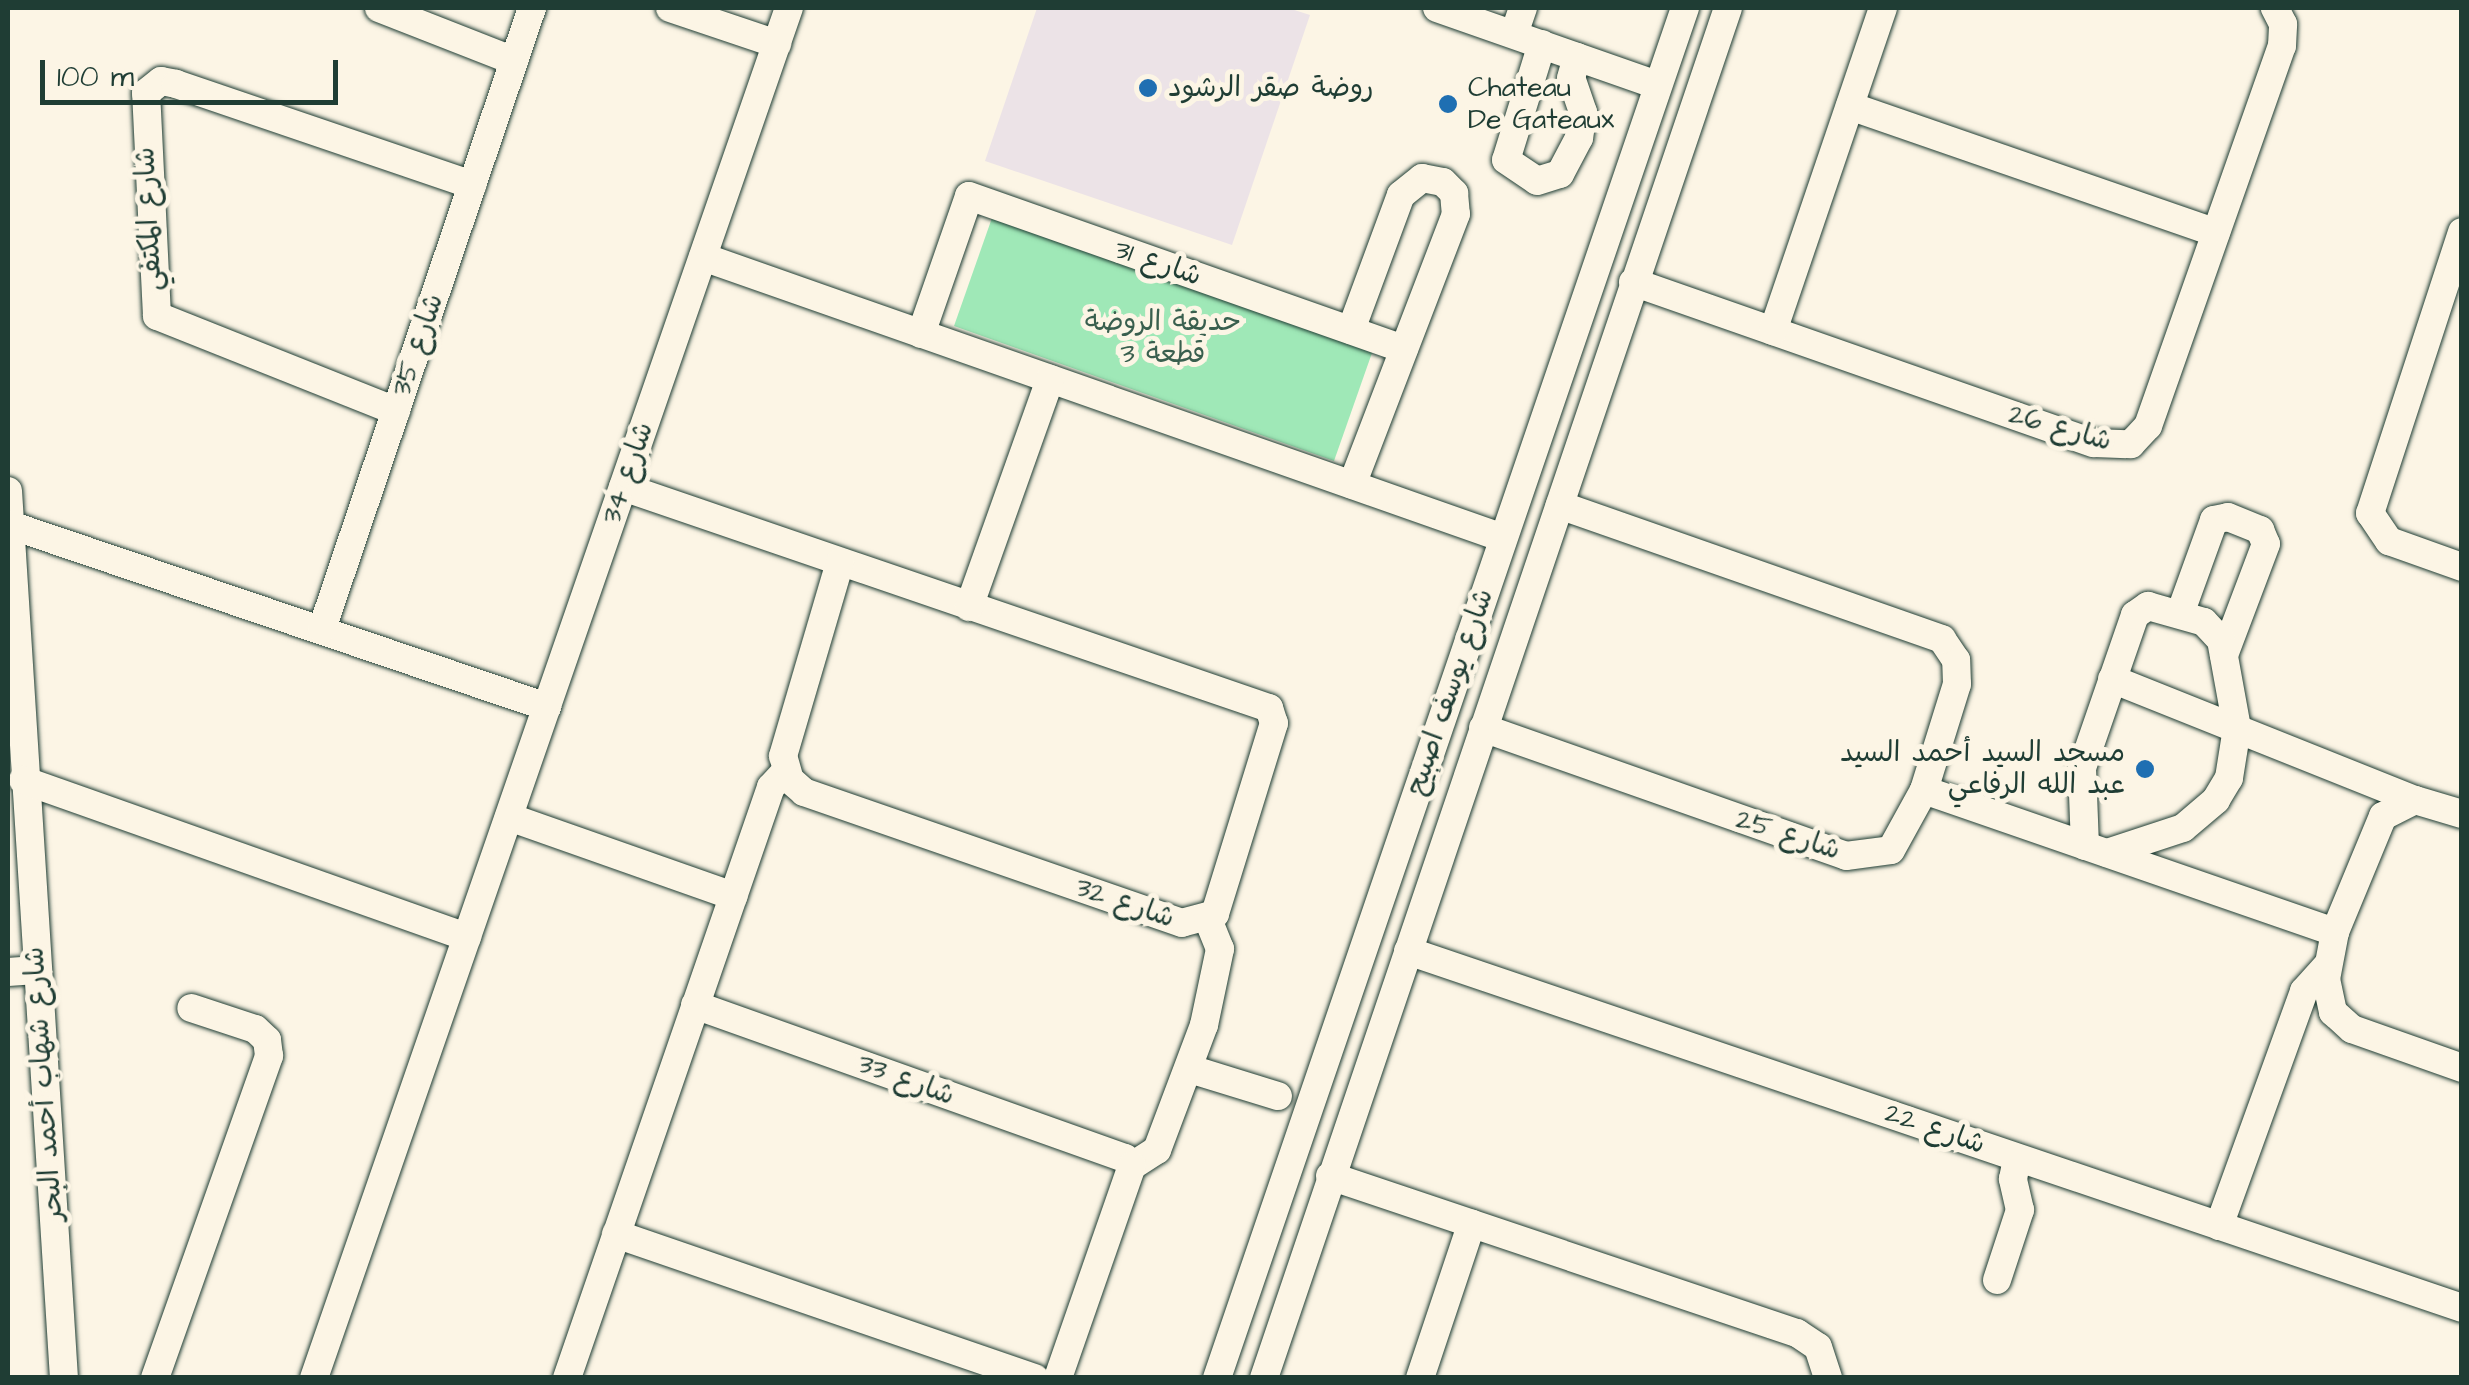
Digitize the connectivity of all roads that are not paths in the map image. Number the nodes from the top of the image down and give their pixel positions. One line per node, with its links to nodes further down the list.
1 (379, 8): 14 (street)
2 (532, 8): 14 (street, شارع 35)
3 (670, 8): 11 (street)
4 (789, 8): 11 (street, شارع 34)
5 (1437, 8): 10 (street)
6 (1685, 8): 16 (street, شارع يوسف اصبيح)
7 (1728, 8): 23 (street, شارع يوسف اصبيح)
8 (1883, 8): 18 (street)
9 (2275, 8): 21 (street, شارع 26)
10 (1518, 21): 12 (street)
11 (777, 44): 22 (street, شارع 34)
12 (1542, 44): 13 (street); 15 (street)
13 (1577, 57): 16 (street); 17 (street)
14 (514, 61): 19 (street, شارع 35)
15 (1531, 78): 17 (street); 17 (street)
16 (1657, 85): 36 (street, شارع يوسف اصبيح)
17 (1576, 93)
18 (1850, 106): 21 (street); 26 (street)
19 (472, 185): 30 (street, شارع 35); 30 (street, شارع المكتفي)
20 (2462, 232): 24 (street)
21 (2216, 233): 26 (street, شارع 26)
22 (703, 258): 27 (street); 32 (street, شارع 34)
23 (1633, 282): 26 (street, شارع 26); 34 (street, شارع يوسف اصبيح)
24 (2448, 313): 38 (street)
25 (1351, 330): 27 (street, شارع 31); 28 (street, شارع 31); 28 (street)
26 (1773, 331)
27 (921, 334): 29 (street)
28 (1404, 349): 31 (street)
29 (1050, 378): 31 (street); 39 (street)
30 (396, 412): 41 (street, شارع 35)
31 (1352, 484): 36 (street)
32 (623, 487): 37 (street, شارع 32); 45 (street, شارع 34)
33 (8, 492): 35 (street, شارع شهاب أحمد البحر)
34 (1560, 505): 46 (street, شارع يوسف اصبيح); 52 (street, شارع 25)
35 (10, 526): 41 (street); 44 (street, شارع شهاب أحمد البحر)
36 (1503, 538): 49 (street, شارع يوسف اصبيح)
37 (840, 562): 39 (street, شارع 32); 48 (street)
38 (2462, 568)
39 (968, 607): 60 (street, شارع 32)
40 (2180, 614): 42 (street); 42 (street); 43 (street)
41 (322, 630): 45 (street)
42 (2224, 655): 47 (street)
43 (2112, 680): 47 (street); 58 (street)
44 (12, 681): 50 (street, شارع شهاب أحمد البحر)
45 (547, 707): 55 (street, شارع 34)
46 (1484, 728): 51 (street, شارع يوسف اصبيح); 52 (street, شارع 25)
47 (2236, 728): 53 (street); 58 (street)
48 (785, 772): 59 (street); 60 (street, شارع 32)
49 (1424, 772): 51 (street); 56 (street, شارع يوسف اصبيح)
50 (23, 780): 62 (street); 65 (street, شارع شهاب أحمد البحر)
51 (1463, 786): 57 (street, شارع يوسف اصبيح)
52 (1924, 790): 58 (street)
53 (2415, 800): 54 (street); 61 (street)
54 (2462, 814)
55 (509, 817): 59 (street); 62 (street, شارع 34)
56 (1406, 825): 57 (street); 88 (street, شارع يوسف اصبيح)
57 (1446, 838): 63 (street, شارع يوسف اصبيح)
58 (2096, 850): 61 (street)
59 (732, 896): 67 (street)
60 (1208, 919): 70 (street)
61 (2335, 932): 64 (street)
62 (467, 937): 84 (street, شارع 34)
63 (1408, 951): 72 (street, شارع 22); 75 (street, شارع يوسف اصبيح)
64 (2328, 964): 69 (street); 78 (street)
65 (36, 970): 66 (street); 82 (street, شارع شهاب أحمد البحر)
66 (8, 972)
67 (695, 1004): 73 (street, شارع 33); 79 (street)
68 (191, 1008): 83 (street)
69 (2462, 1068)
70 (1190, 1069): 71 (street); 73 (street)
71 (1278, 1096)
72 (2017, 1158): 74 (street, شارع 22); 76 (street)
73 (1132, 1166): 87 (street)
74 (2055, 1170): 76 (street); 78 (street, شارع 22)
75 (1330, 1176): 77 (street); 89 (street, شارع يوسف اصبيح)
76 (2020, 1210): 80 (street)
77 (1472, 1224): 90 (street); 91 (street)
78 (2220, 1226): 81 (street, شارع 22)
79 (616, 1234): 85 (street); 86 (street)
80 (1997, 1280)
81 (2462, 1308)
82 (64, 1378)
83 (155, 1378)
84 (314, 1378)
85 (567, 1378)
86 (1035, 1378)
87 (1058, 1378)
88 (1217, 1378)
89 (1264, 1378)
90 (1420, 1378)
91 (1828, 1378)

